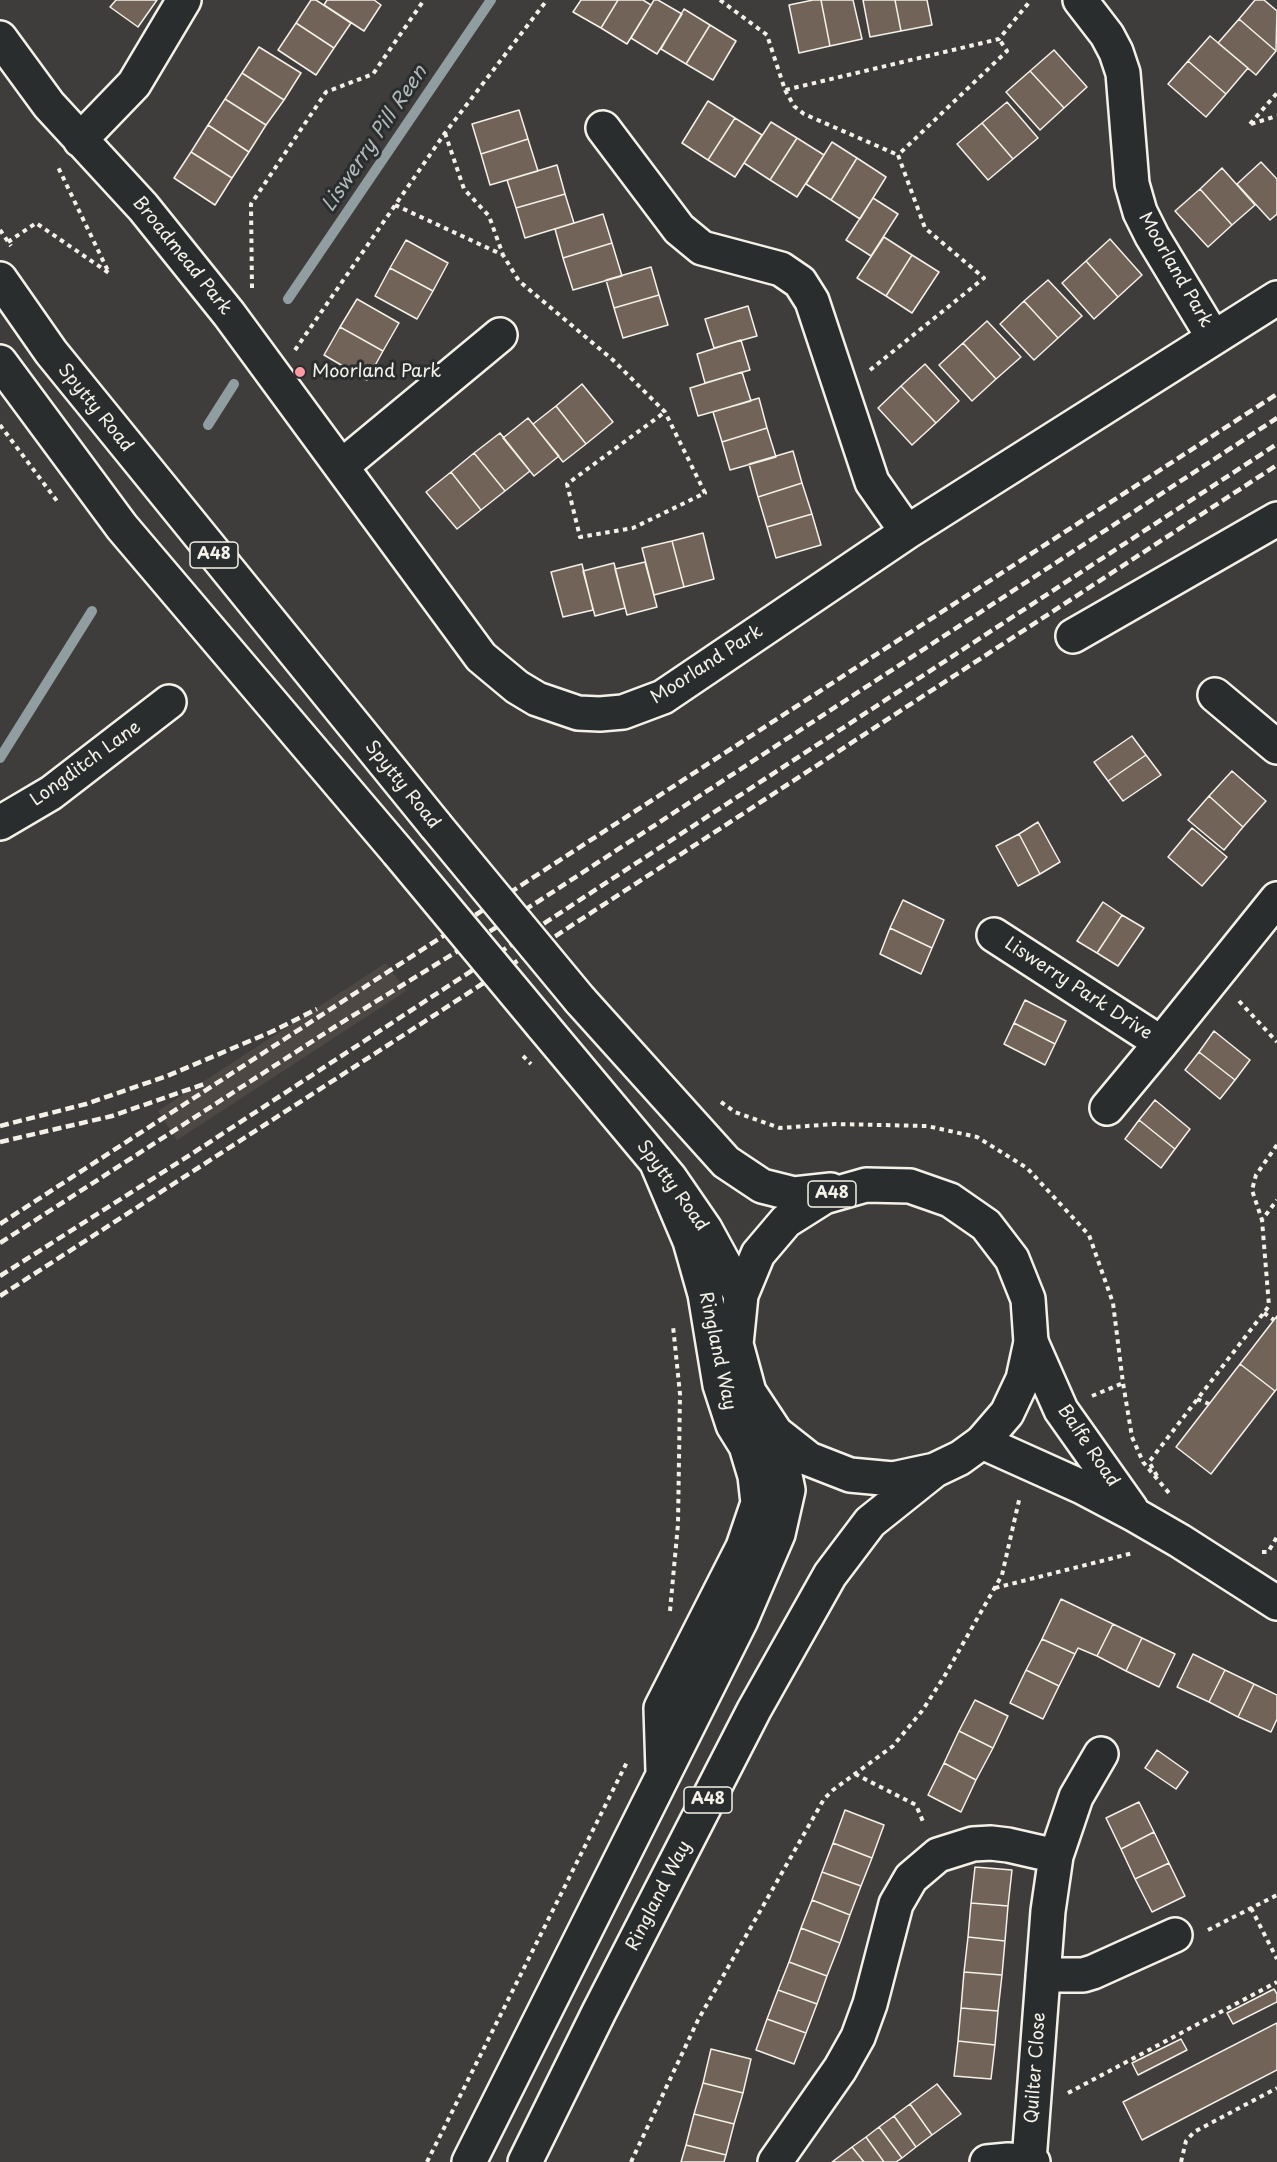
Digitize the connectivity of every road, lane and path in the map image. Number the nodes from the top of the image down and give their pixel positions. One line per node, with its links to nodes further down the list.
1 (184, 0): 14 (main road)
2 (423, 0): 21 (path)
3 (547, 0): 13 (path)
4 (720, 0): 9 (path)
5 (1031, 0): 8 (path)
6 (1080, 0): 23 (main road, Moorland Park)
7 (0, 38): 14 (main road, Broadmead Park)
8 (999, 39): 9 (path); 15 (path)
9 (784, 90): 15 (path)
10 (1277, 93): 11 (path)
11 (1277, 116)
12 (603, 128): 26 (main road)
13 (445, 133): 16 (path); 18 (path)
14 (80, 140): 17 (path); 21 (main road, Broadmead Park)
15 (898, 155): 26 (path)
16 (395, 205): 18 (path); 25 (path)
17 (8, 242)
18 (503, 255): 27 (path)
19 (0, 279): 46 (main road, Spytty Road / A48, bridge)
20 (1277, 298): 23 (main road, Moorland Park)
21 (229, 314): 25 (main road, Broadmead Park)
22 (500, 335): 28 (main road)
23 (1213, 337): 30 (main road, Moorland Park)
24 (0, 362): 45 (main road, Spytty Road / A48, bridge)
25 (276, 379): 28 (main road, Moorland Park)
26 (842, 392): 30 (main road)
27 (665, 412): 27 (path)
28 (342, 466): 30 (main road, Moorland Park)
29 (1277, 519): 31 (main road)
30 (907, 532)
31 (1073, 636)
32 (1215, 695): 34 (main road)
33 (170, 702): 35 (main road, Longditch Lane)
34 (1277, 747)
35 (0, 823)
36 (1277, 898): 38 (main road, Liswerry Park Drive)
37 (994, 935): 40 (main road, Liswerry Park Drive)
38 (1216, 976): 39 (path); 40 (main road, Liswerry Park Drive)
39 (1277, 1042)
40 (1161, 1043): 43 (main road, Liswerry Park Drive)
41 (531, 1064): 42 (path)
42 (538, 1073)
43 (1107, 1108)
44 (1277, 1145): 48 (path)
45 (656, 1161): 49 (main road, Spytty Road / A48); 72 (main road, Ringland Way / A48)
46 (866, 1185): 49 (main road, Balfe Road / A48); 53 (main road, Balfe Road / A48)
47 (1277, 1200): 48 (path)
48 (1262, 1220): 50 (path)
49 (741, 1295): 57 (main road, Balfe Road / A48)
50 (1264, 1312): 52 (path); 54 (path)
51 (672, 1315): 68 (path)
52 (1274, 1320)
53 (1031, 1342): 56 (main road, Balfe Road); 58 (main road, Balfe Road / A48)
54 (1197, 1399): 55 (path); 61 (path)
55 (1209, 1404)
56 (1061, 1410): 61 (path); 63 (main road, Balfe Road)
57 (776, 1433): 59 (main road, Balfe Road / A48); 72 (main road, Ringland Way / A48)
58 (982, 1442): 59 (main road, Balfe Road / A48); 60 (main road, Balfe Road)
59 (935, 1470): 86 (main road, Ringland Way / A48)
60 (1023, 1474): 63 (main road, Balfe Road); 67 (path)
61 (1166, 1491): 62 (path)
62 (1174, 1498)
63 (1136, 1515): 65 (main road, Balfe Road)
64 (1277, 1537): 66 (path)
65 (1180, 1541): 66 (main road, Balfe Road); 67 (path)
66 (1270, 1582)
67 (994, 1588): 71 (path)
68 (669, 1619)
69 (1101, 1754): 74 (main road, Quilter Close)
70 (630, 1755): 84 (path)
71 (855, 1774): 73 (path); 87 (path)
72 (663, 1776): 85 (main road, Ringland Way / A48)
73 (938, 1855): 74 (main road); 88 (main road)
74 (1056, 1856): 79 (main road, Quilter Close)
75 (1277, 1895): 76 (path)
76 (1251, 1908): 77 (path); 78 (path)
77 (1190, 1934): 79 (main road)
78 (1277, 1959)
79 (1043, 1975): 83 (main road, Quilter Close)
80 (1277, 1982): 81 (path)
81 (1081, 2086)
82 (1277, 2088): 90 (path)
83 (1031, 2161): 89 (main road)
84 (427, 2162)
85 (469, 2162)
86 (525, 2162)
87 (631, 2162)
88 (775, 2162)
89 (987, 2162)
90 (1182, 2162)

